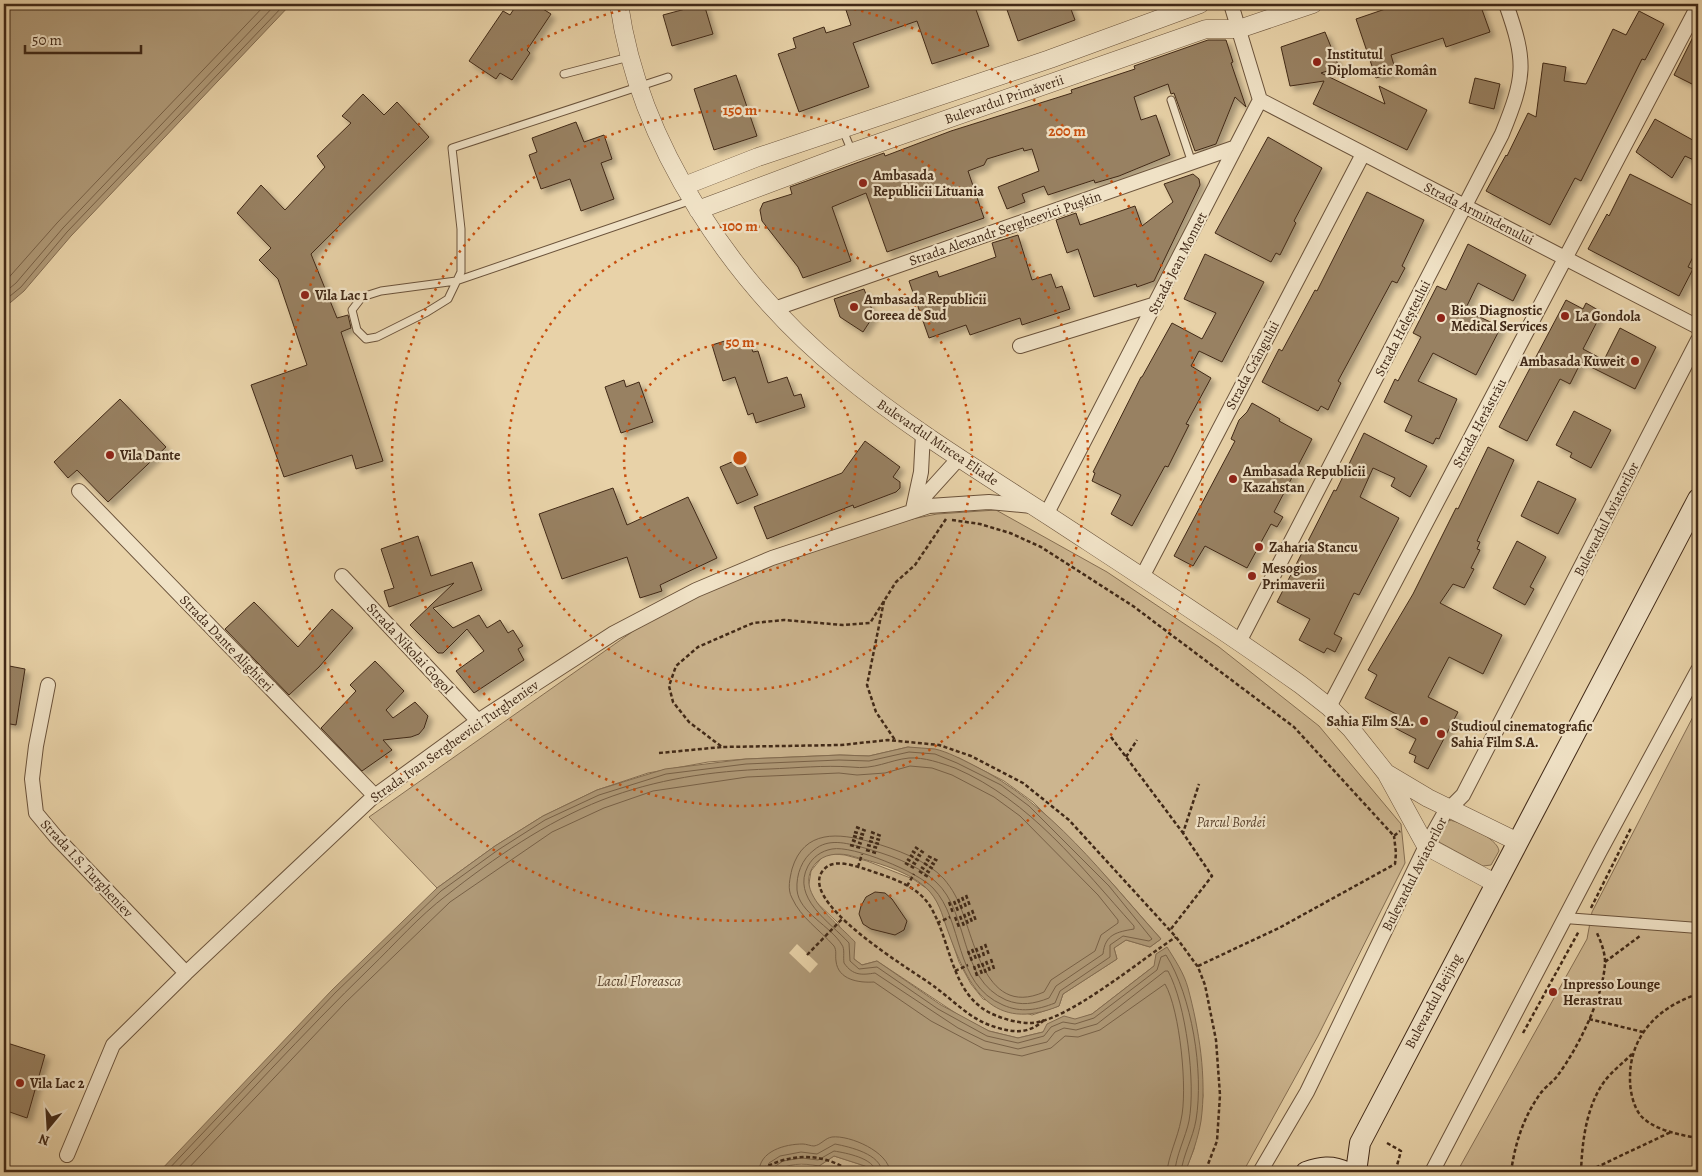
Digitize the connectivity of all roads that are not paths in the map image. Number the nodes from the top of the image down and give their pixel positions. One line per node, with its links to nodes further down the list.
1 (619, 4): 8 (street, Bulevardul Mircea Eliade)
2 (1200, 4): 9 (street, Bulevardul Primăverii)
3 (1231, 4): 7 (street)
4 (1314, 4): 7 (street, Bulevardul Primăverii)
5 (1506, 4): 21 (street, Strada Heleșteului)
6 (1698, 6): 22 (street, Strada Herăstrău)
7 (1239, 29): 9 (street, Bulevardul Primăverii); 14 (street)
8 (630, 56): 10 (lane); 12 (street, Bulevardul Mircea Eliade)
9 (1054, 69): 15 (street, Bulevardul Primăverii); 17 (street, Bulevardul Primăverii)
10 (564, 74)
11 (668, 77): 12 (lane)
12 (640, 87): 20 (street, Bulevardul Mircea Eliade); 23 (lane)
13 (1171, 100): 19 (lane)
14 (1260, 100): 16 (street, Strada Jean Monnet); 18 (street, Strada Armindenului)
15 (843, 129): 17 (lane); 20 (street, Bulevardul Primăverii)
16 (1236, 147): 19 (street, Strada Alexandr Sergheevici Pușkin); 24 (street, Strada Jean Monnet)
17 (852, 152): 20 (street, Bulevardul Primăverii)
18 (1363, 154): 21 (street, Strada Armindenului); 36 (street, Strada Crângului)
19 (1192, 163): 25 (street, Strada Alexandr Sergheevici Pușkin)
20 (692, 199): 23 (lane); 25 (street, Bulevardul Mircea Eliade)
21 (1465, 206): 22 (street, Strada Armindenului); 37 (street, Strada Heleșteului)
22 (1566, 258): 26 (street, Strada Armindenului); 40 (street, Strada Herăstrău)
23 (456, 281): 23 (lane)
24 (1156, 304): 28 (street); 34 (street, Strada Jean Monnet)
25 (774, 308): 29 (street, Bulevardul Mircea Eliade)
26 (1698, 327)
27 (1698, 340): 44 (street, Bulevardul Aviatorilor)
28 (1020, 346)
29 (923, 433): 30 (street, Bulevardul Mircea Eliade); 33 (street)
30 (960, 457): 33 (street, Strada Ivan Sergheevici Turgheniev); 34 (street, Bulevardul Mircea Eliade)
31 (80, 491): 43 (street, Strada Dante Alighieri)
32 (1698, 498): 45 (main road)
33 (913, 510): 34 (street, Strada Ivan Sergheevici Turgheniev); 41 (street, Strada Ivan Sergheevici Turgheniev)
34 (1039, 510): 36 (street, Bulevardul Mircea Eliade)
35 (342, 576): 41 (street, Strada Nikolai Gogol)
36 (1142, 577): 37 (street, Bulevardul Mircea Eliade)
37 (1239, 642): 40 (street, Bulevardul Mircea Eliade)
38 (1698, 670): 48 (street)
39 (48, 685): 50 (street, Strada I.S. Turgheniev)
40 (1329, 707): 42 (street, Bulevardul Mircea Eliade)
41 (478, 721): 43 (street, Strada Ivan Sergheevici Turgheniev)
42 (1386, 773): 44 (street, Bulevardul Mircea Eliade); 46 (street, Bulevardul Mircea Eliade)
43 (375, 796): 50 (street, Strada Ivan Sergheevici Turgheniev)
44 (1449, 808): 45 (street, Bulevardul Mircea Eliade); 46 (street, Bulevardul Aviatorilor)
45 (1516, 841): 47 (main road, Bulevardul Beijing)
46 (1426, 846): 47 (street); 54 (street, Bulevardul Aviatorilor)
47 (1495, 883): 51 (main road, Bulevardul Beijing)
48 (1565, 918): 49 (street); 57 (street)
49 (1698, 928)
50 (186, 973): 52 (street, Strada Ivan Sergheevici Turgheniev)
51 (1360, 1143): 53 (main road, Bulevardul Beijing); 56 (main road, Bulevardul Beijing)
52 (68, 1155)
53 (1338, 1170): 55 (main road, Bulevardul Beijing)
54 (1260, 1172)
55 (1306, 1172)
56 (1356, 1172)
57 (1432, 1172)

